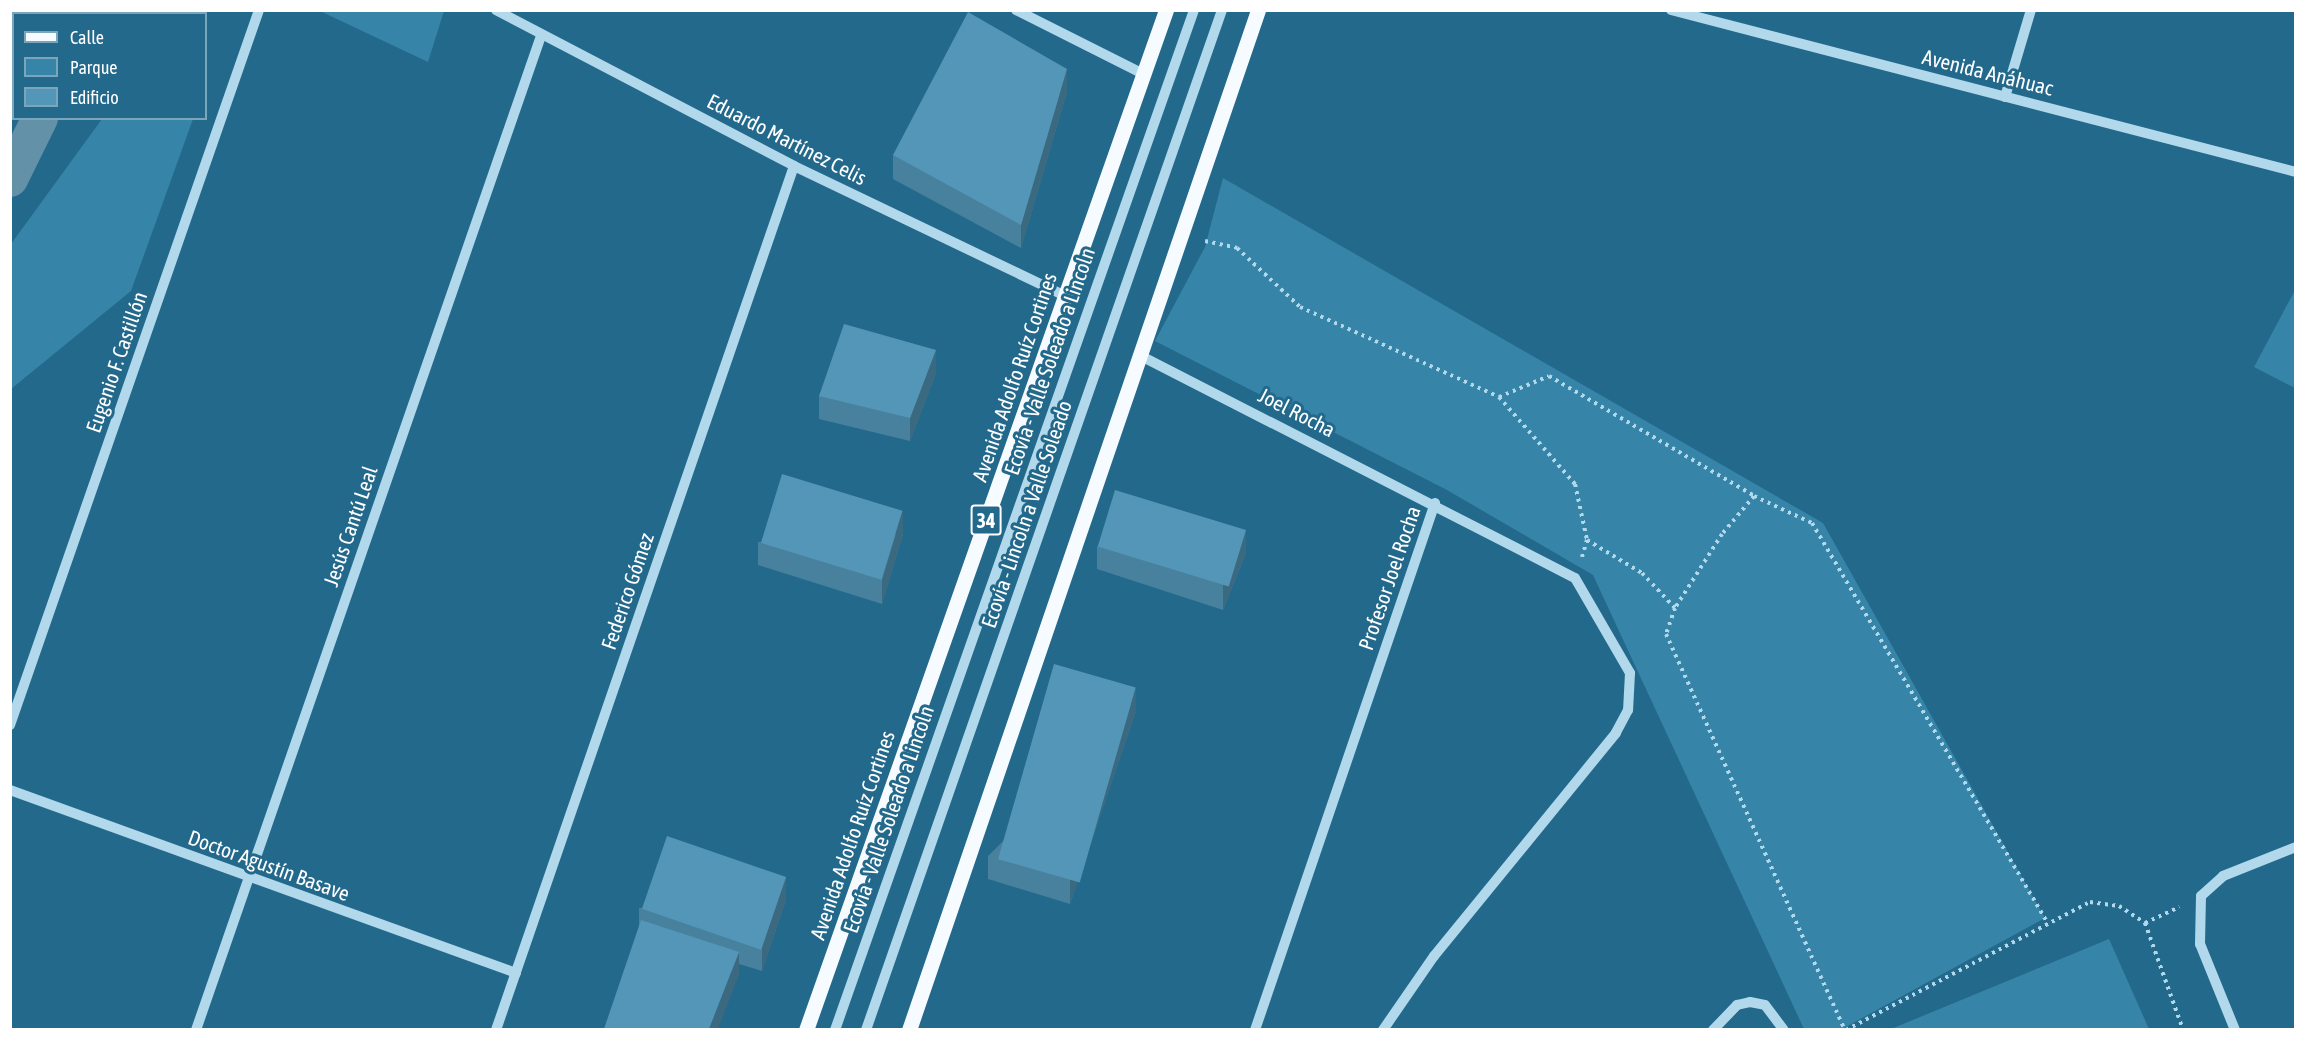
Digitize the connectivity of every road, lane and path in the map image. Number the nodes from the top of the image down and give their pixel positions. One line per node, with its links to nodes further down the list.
1 (259, 10): 23 (street, Eugenio F. Castillón)
2 (495, 10): 11 (street, Eduardo Martínez Celis)
3 (1016, 10): 12 (street)
4 (1166, 10): 12 (main road, Avenida Adolfo Ruíz Cortines / 34)
5 (1194, 10): 34 (street, Ecovía - Valle Soleado a Lincoln)
6 (1222, 10): 35 (street, Ecovía - Lincoln a Valle Soleado)
7 (1258, 10): 18 (main road)
8 (1671, 10): 10 (street, Avenida Anáhuac)
9 (2031, 10): 13 (street)
10 (1704, 15): 13 (street, Avenida Anáhuac)
11 (541, 36): 14 (street, Eduardo Martínez Celis); 26 (street, Jesús Cantú Leal)
12 (1143, 74): 17 (main road, Avenida Adolfo Ruíz Cortines / 34)
13 (2005, 97): 15 (street, Avenida Anáhuac)
14 (794, 166): 17 (street, Eduardo Martínez Celis); 30 (street, Federico Gómez)
15 (2295, 172)
16 (1195, 245): 19 (path)
17 (1065, 296): 33 (main road, Avenida Adolfo Ruíz Cortines / 34)
18 (1143, 357): 21 (street, Joel Rocha); 36 (main road)
19 (1499, 397): 20 (path); 22 (path)
20 (1754, 496): 22 (path); 28 (path)
21 (1435, 503): 37 (street, Profesor Joel Rocha); 38 (street, Profesor Joel Rocha)
22 (1675, 609): 41 (path)
23 (10, 725)
24 (10, 790): 26 (street, Doctor Agustín Basave)
25 (2295, 847): 27 (street)
26 (248, 879): 30 (street, Doctor Agustín Basave); 31 (street, Jesús Cantú Leal)
27 (2201, 896): 29 (path); 43 (street)
28 (2048, 923): 29 (path); 41 (path)
29 (2145, 923): 42 (path)
30 (516, 973): 32 (street, Federico Gómez)
31 (196, 1029)
32 (496, 1029)
33 (806, 1029)
34 (835, 1029)
35 (866, 1029)
36 (909, 1029)
37 (1255, 1029)
38 (1383, 1029)
39 (1713, 1029): 40 (street)
40 (1784, 1029)
41 (1846, 1029)
42 (2183, 1029)
43 (2235, 1029)

